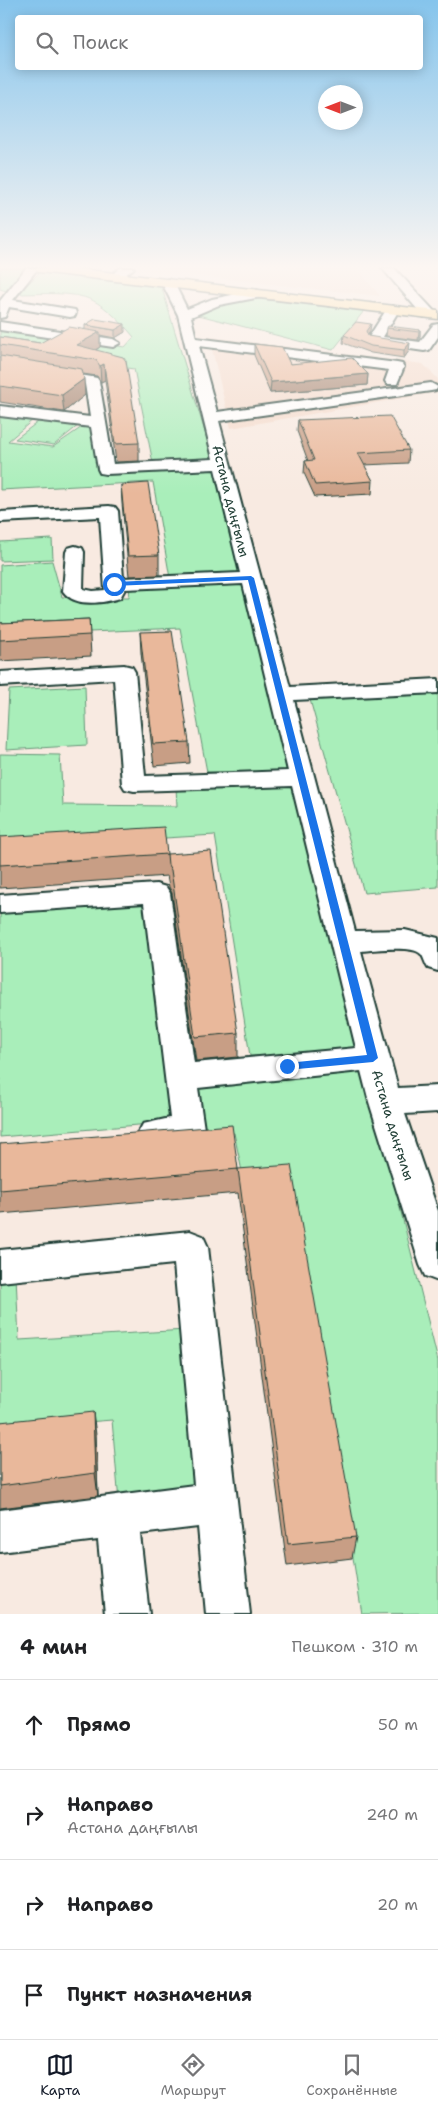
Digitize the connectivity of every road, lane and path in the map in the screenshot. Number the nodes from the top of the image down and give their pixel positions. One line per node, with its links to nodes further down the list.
1 (196, 343): 4 (street, Астана даңғылы)
2 (402, 343): 3 (street)
3 (426, 343)
4 (200, 353): 6 (street); 9 (street, Астана даңғылы)
5 (0, 366): 10 (street)
6 (392, 381)
7 (431, 387): 9 (street)
8 (0, 410): 10 (street)
9 (210, 418): 11 (street, Астана даңғылы)
10 (99, 423): 11 (street)
11 (222, 464): 14 (street, Астана даңғылы)
12 (0, 517): 15 (street)
13 (75, 552): 15 (street)
14 (251, 578): 15 (street); 18 (street, Астана даңғылы)
15 (114, 584)
16 (0, 679): 19 (street)
17 (438, 686): 18 (street)
18 (280, 694): 19 (street, Астана даңғылы)
19 (302, 778): 21 (street, Астана даңғылы)
20 (0, 904): 24 (street)
21 (344, 942): 22 (street); 23 (street, Астана даңғылы)
22 (438, 961)
23 (373, 1058): 24 (street); 26 (street, Астана даңғылы)
24 (180, 1077): 27 (street)
25 (438, 1099): 26 (street)
26 (385, 1102): 28 (street, Астана даңғылы)
27 (129, 1135)
28 (438, 1265)
29 (0, 1266): 30 (street)
30 (216, 1503): 31 (street); 34 (street)
31 (117, 1516): 32 (street); 33 (street)
32 (0, 1531)
33 (127, 1614)
34 (228, 1614)

